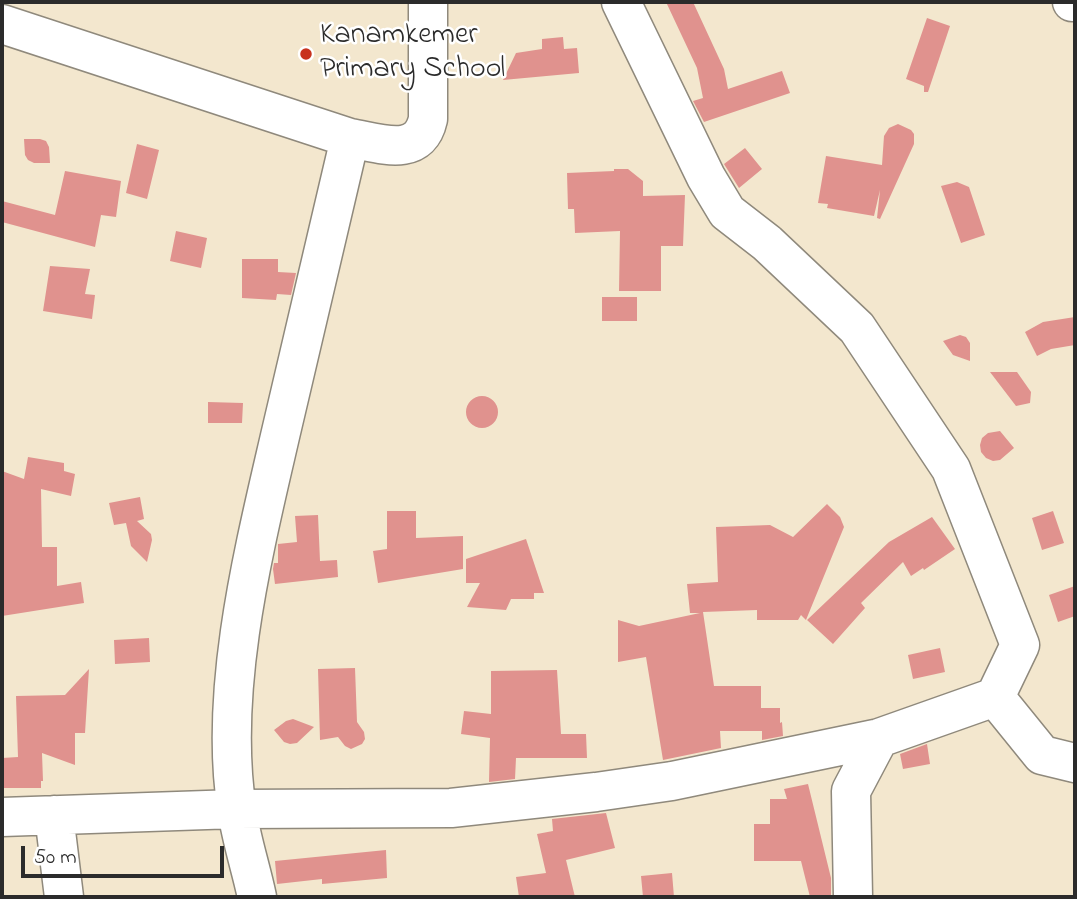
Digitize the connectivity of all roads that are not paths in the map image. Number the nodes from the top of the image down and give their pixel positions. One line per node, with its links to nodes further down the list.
1 (428, 2): 4 (street)
2 (621, 2): 5 (street)
3 (2, 24): 4 (street)
4 (350, 138): 8 (street)
5 (995, 697): 6 (street); 7 (street)
6 (879, 738): 8 (street); 13 (street)
7 (1075, 763)
8 (236, 809): 9 (street); 12 (street)
9 (54, 815): 10 (street); 11 (street)
10 (2, 817)
11 (64, 897)
12 (257, 897)
13 (853, 897)

